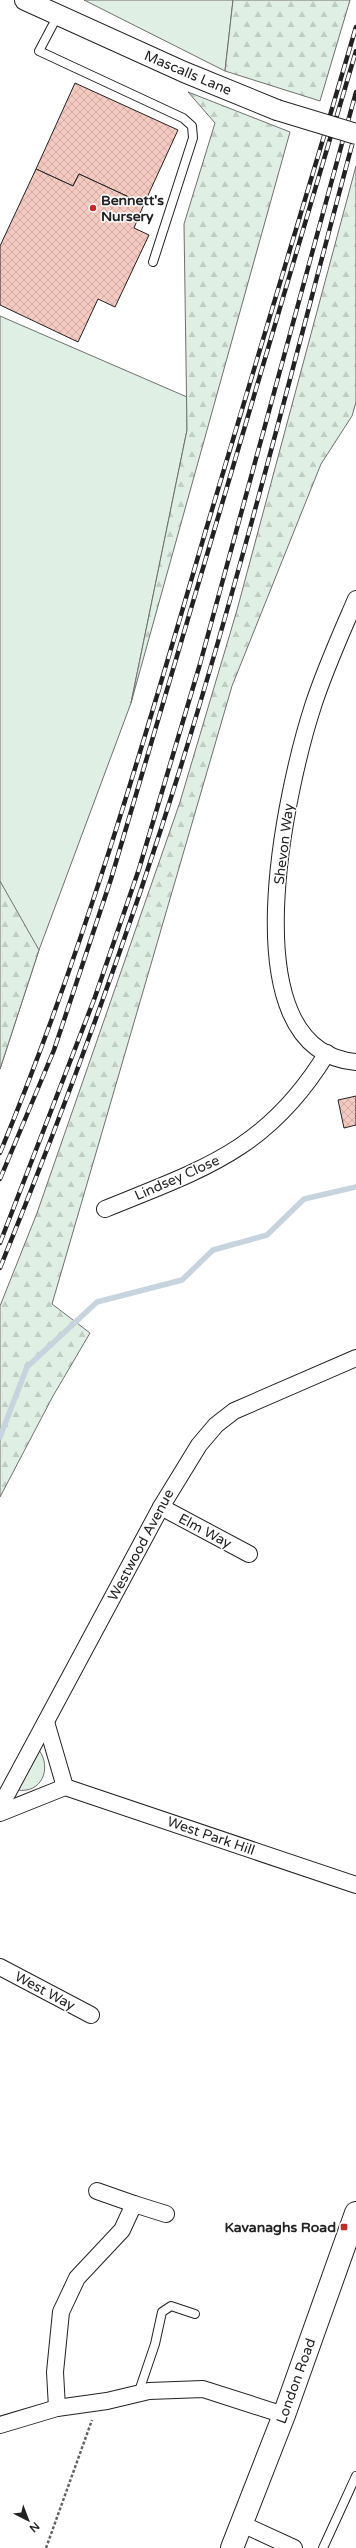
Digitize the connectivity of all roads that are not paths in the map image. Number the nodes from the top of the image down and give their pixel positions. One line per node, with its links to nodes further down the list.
1 (25, 0): 2 (street, Mascalls Lane)
2 (58, 16): 3 (street, Mascalls Lane, bridge); 4 (lane)
3 (356, 134)
4 (153, 262)
5 (356, 599): 6 (street, Shevon Way)
6 (327, 1053): 7 (street, Shevon Way); 8 (street, Lindsey Close)
7 (356, 1062)
8 (105, 1209)
9 (356, 1358): 10 (street, Westwood Avenue)
10 (161, 1507): 11 (street, Elm Way); 12 (street, Westwood Avenue)
11 (249, 1554)
12 (46, 1722): 13 (street); 14 (street, Westwood Avenue)
13 (65, 1787): 15 (street); 16 (street, West Park Hill)
14 (0, 1807)
15 (0, 1813)
16 (356, 1885)
17 (0, 1967): 18 (street, West Way)
18 (91, 2015)
19 (97, 2191): 20 (street)
20 (134, 2204): 22 (street); 25 (street)
21 (356, 2213): 26 (main road, London Road)
22 (166, 2214)
23 (195, 2314): 24 (lane)
24 (138, 2394): 25 (street); 26 (street)
25 (57, 2408): 27 (street)
26 (284, 2415): 29 (main road, London Road)
27 (0, 2425)
28 (356, 2476): 32 (lane)
29 (242, 2524): 30 (main road, London Road); 31 (street)
30 (232, 2548)
31 (294, 2548)
32 (323, 2548)

